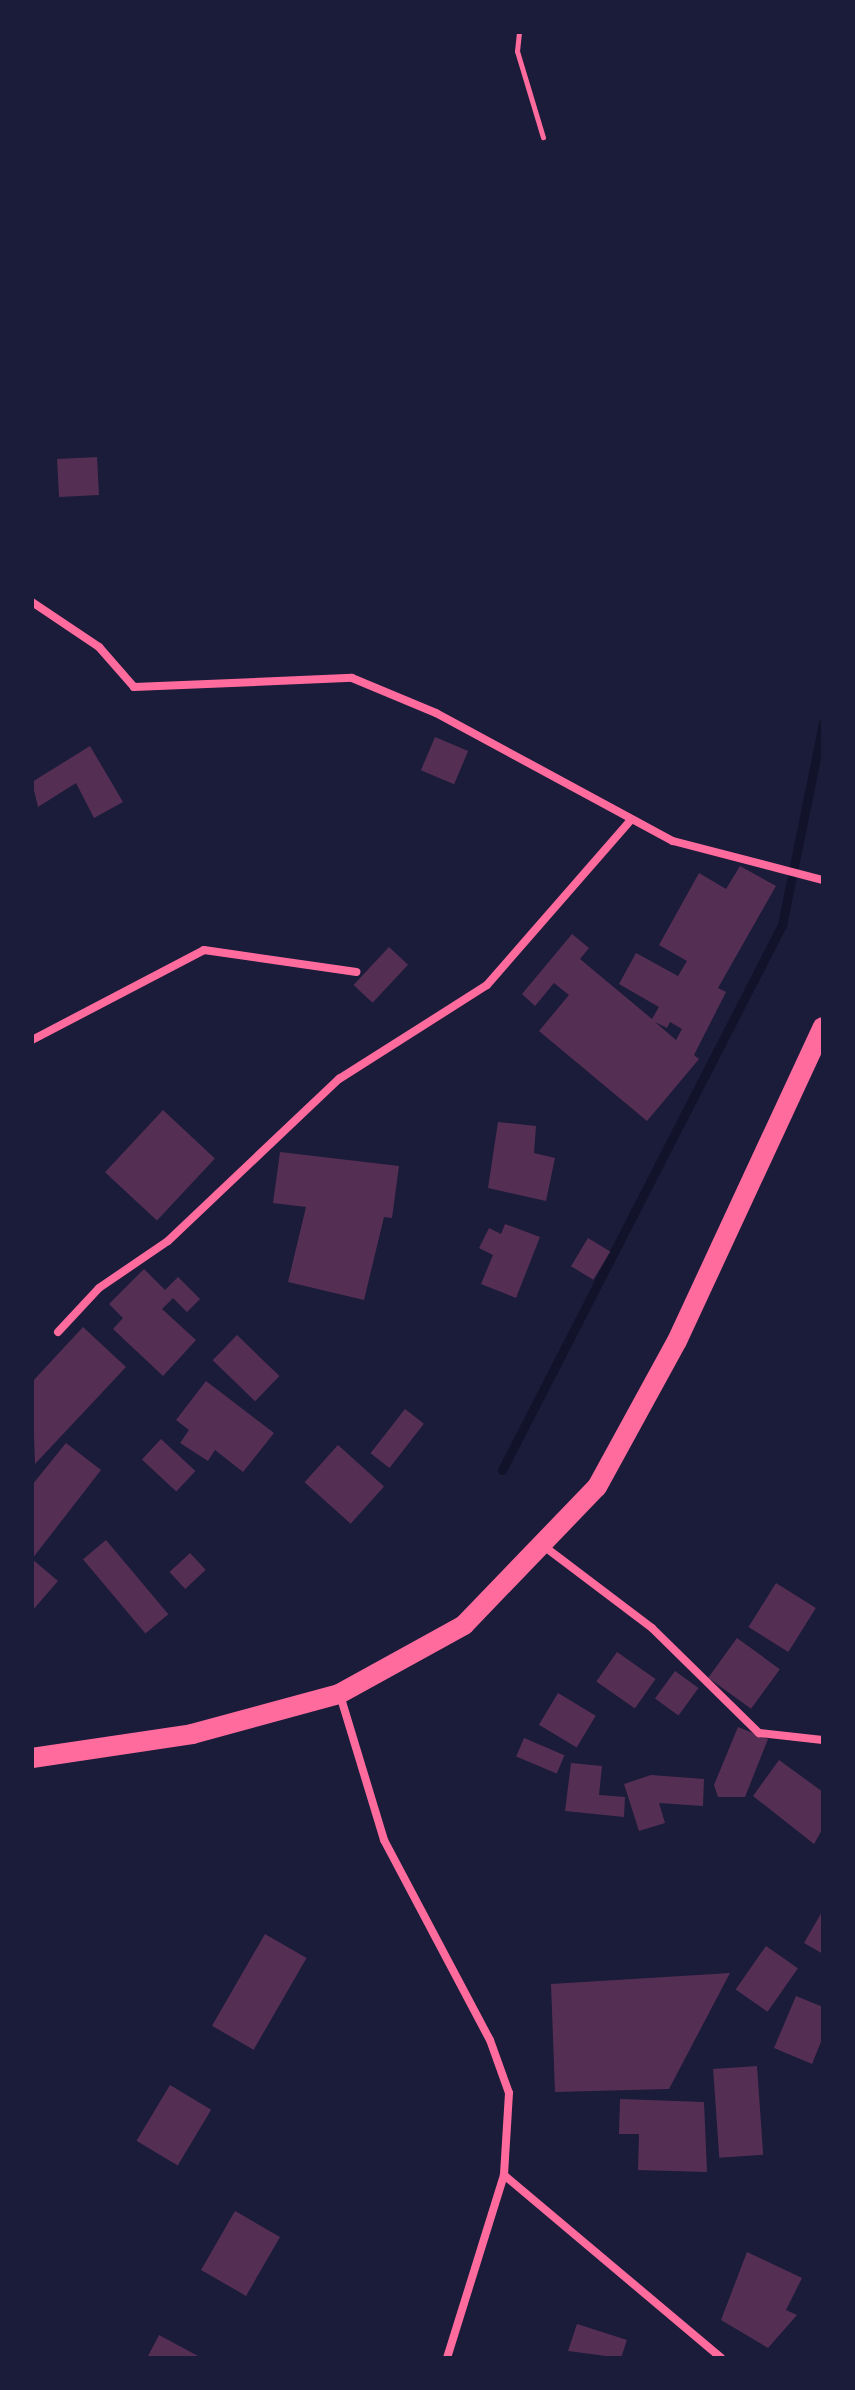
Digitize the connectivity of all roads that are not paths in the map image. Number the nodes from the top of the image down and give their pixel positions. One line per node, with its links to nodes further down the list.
1 (32, 602): 2 (street)
2 (630, 821): 3 (street); 7 (street)
3 (823, 880)
4 (356, 972): 6 (street)
5 (823, 1027): 8 (main road)
6 (32, 1040)
7 (58, 1332)
8 (541, 1544): 9 (main road); 10 (street)
9 (339, 1694): 11 (main road); 12 (street)
10 (823, 1740)
11 (32, 1758)
12 (504, 2175): 13 (street); 14 (street)
13 (447, 2358)
14 (721, 2358)

